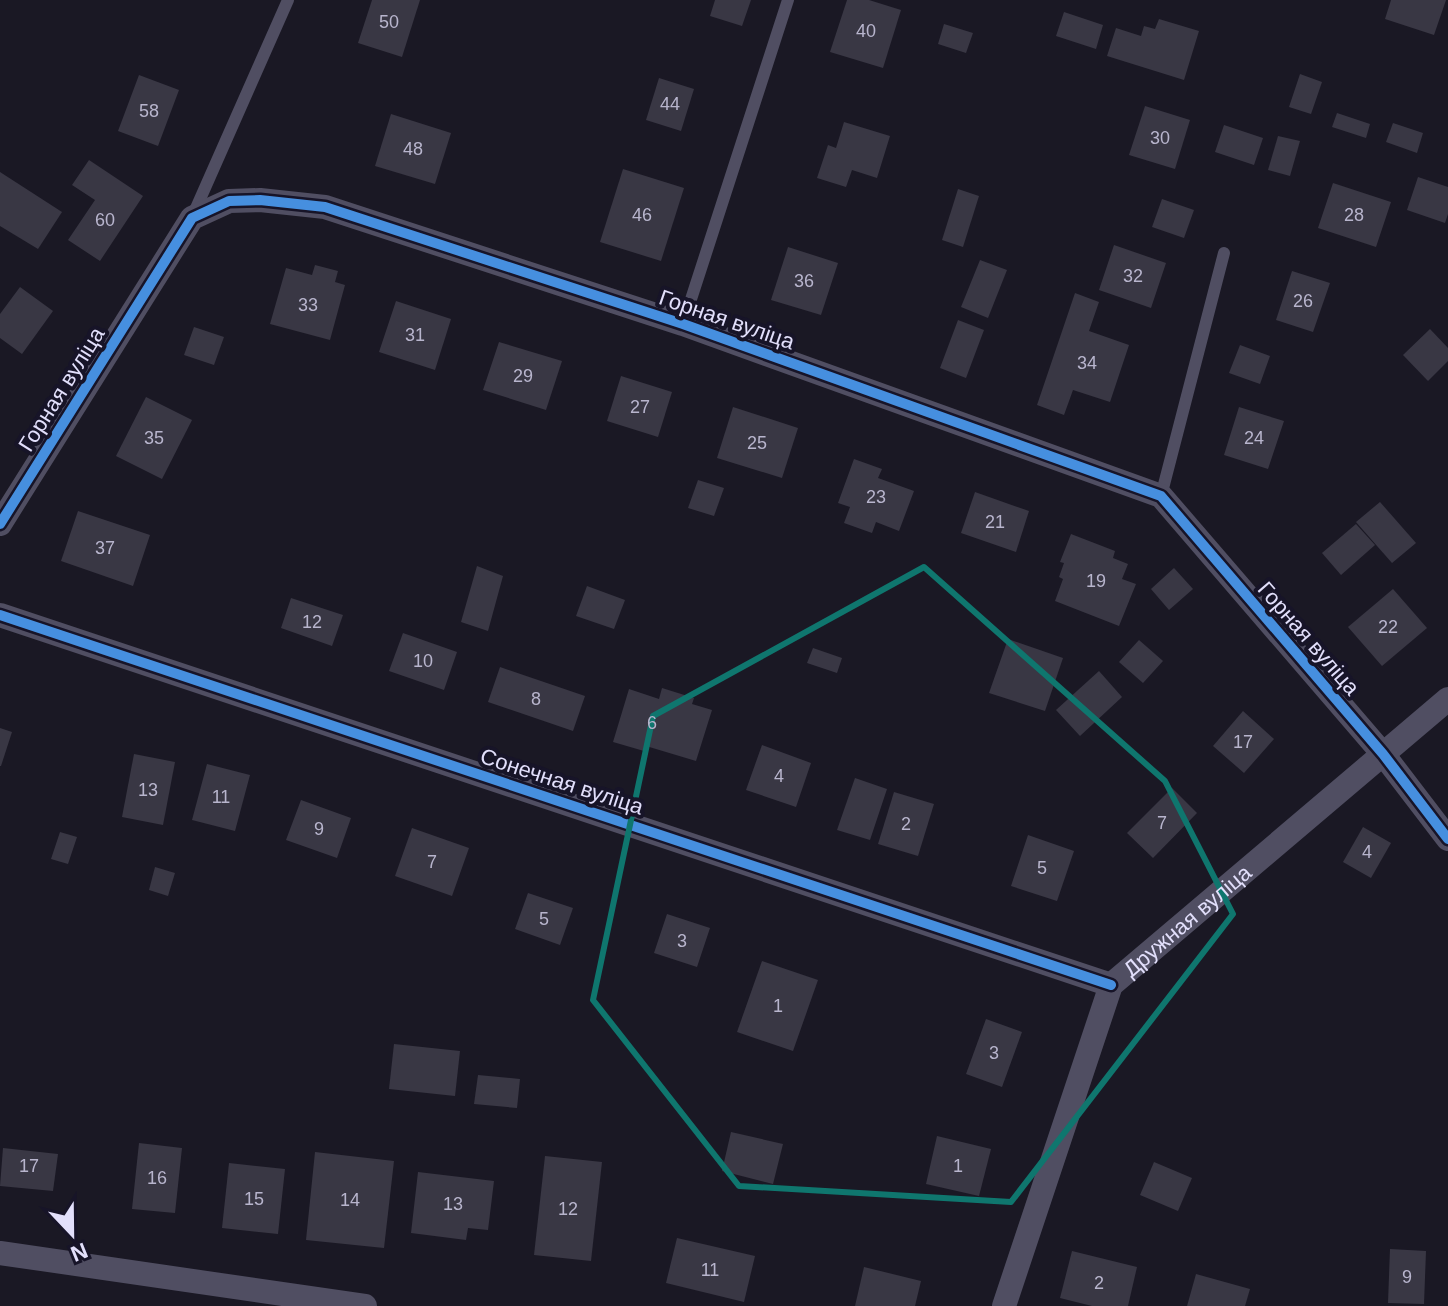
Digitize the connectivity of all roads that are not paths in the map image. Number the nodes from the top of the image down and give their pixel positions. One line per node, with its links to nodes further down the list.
1 (288, 0): 3 (lane)
2 (788, 0): 5 (lane)
3 (192, 218): 5 (street, Горная вуліца); 7 (street, Горная вуліца)
4 (1224, 253): 6 (lane)
5 (683, 324): 6 (street, Горная вуліца)
6 (1161, 496): 10 (street, Горная вуліца)
7 (0, 524)
8 (0, 615): 12 (street, Сонечная вуліца)
9 (1448, 699): 10 (street, Дружная вуліца)
10 (1383, 754): 11 (street, Горная вуліца); 12 (street, Дружная вуліца)
11 (1448, 839)
12 (1111, 985): 15 (street, Дружная вуліца)
13 (0, 1253): 14 (street)
14 (365, 1306)
15 (1004, 1306)

